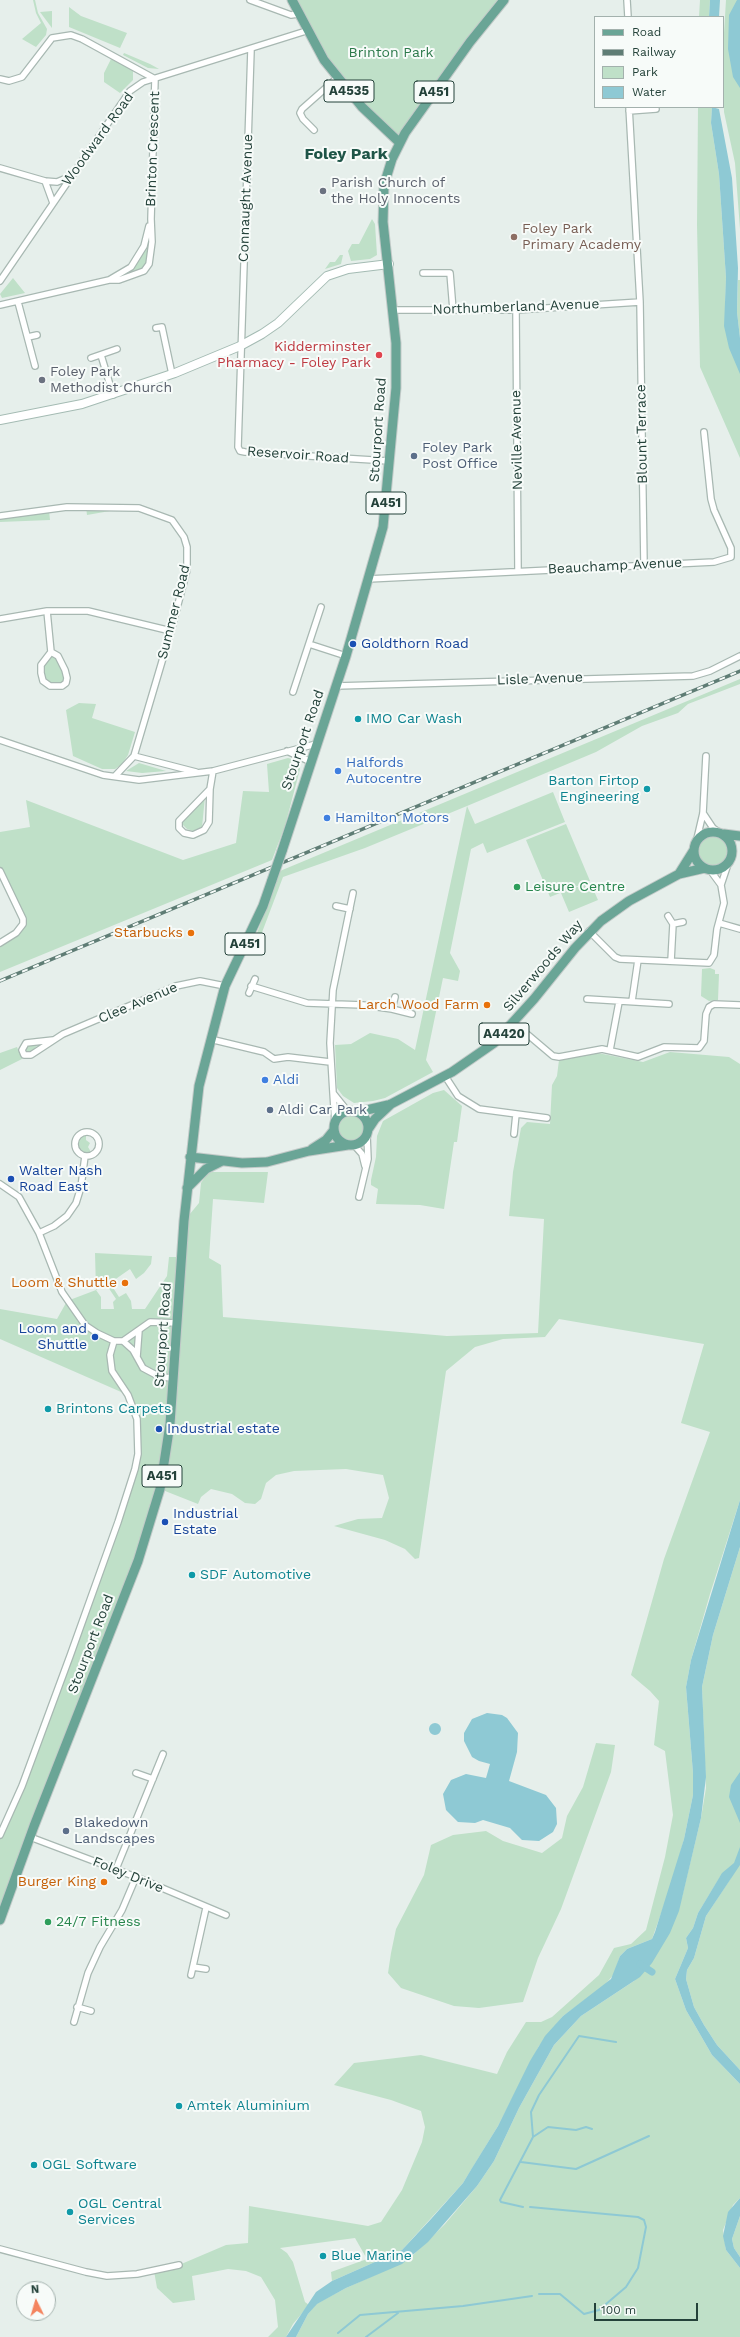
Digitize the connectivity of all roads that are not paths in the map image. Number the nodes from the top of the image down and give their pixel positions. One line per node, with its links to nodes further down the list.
1 (250, 0): 5 (street)
2 (292, 0): 5 (main road, A4535)
3 (504, 0): 15 (main road, A451)
4 (627, 0): 6 (street)
5 (298, 14): 7 (main road, A4535)
6 (628, 16)
7 (306, 31): 8 (street, Woodward Road); 9 (main road, A4535)
8 (251, 50): 10 (street, Woodward Road); 34 (street, Connaught Avenue)
9 (337, 78): 14 (street); 15 (main road, A4535)
10 (155, 79): 11 (street); 17 (street, Woodward Road); 20 (street, Brinton Crescent)
11 (0, 80)
12 (629, 109): 13 (street); 26 (street, Blount Terrace)
13 (656, 109)
14 (314, 130)
15 (400, 143): 21 (main road, Stourport Road / A451)
16 (0, 168): 18 (street)
17 (69, 177): 18 (street); 19 (street, Woodward Road)
18 (45, 181): 19 (street)
19 (53, 203): 24 (street, Woodward Road)
20 (151, 219): 23 (street, Brinton Crescent); 23 (street, Brinton Crescent)
21 (389, 264): 28 (main road, Stourport Road / A451); 34 (main road)
22 (423, 273): 29 (street)
23 (109, 280): 25 (street, Brinton Crescent)
24 (0, 281)
25 (18, 302): 27 (street, Brinton Crescent); 33 (street)
26 (640, 302): 30 (street, Northumberland Avenue); 45 (street, Blount Terrace)
27 (0, 305)
28 (393, 310): 29 (street, Northumberland Avenue); 43 (main road, Stourport Road / A451)
29 (453, 310): 30 (street, Northumberland Avenue)
30 (516, 310): 46 (street, Neville Avenue)
31 (156, 328): 39 (street)
32 (37, 335): 33 (street)
33 (28, 337): 38 (street)
34 (240, 346): 39 (main road); 43 (street, Reservoir Road)
35 (117, 349): 36 (street)
36 (101, 355): 37 (street); 40 (street)
37 (91, 358)
38 (35, 366)
39 (172, 374): 40 (main road)
40 (113, 395): 41 (main road)
41 (0, 420)
42 (704, 432): 45 (street, Beauchamp Avenue)
43 (389, 461): 47 (main road, Stourport Road / A451)
44 (0, 516): 51 (street, Summer Road)
45 (644, 565): 46 (street, Beauchamp Avenue)
46 (518, 571): 47 (street, Beauchamp Avenue)
47 (368, 579): 54 (main road, Stourport Road / A451)
48 (322, 607): 52 (street)
49 (47, 611): 50 (street); 51 (street); 53 (street)
50 (0, 619)
51 (171, 631): 61 (street, Summer Road)
52 (309, 644): 54 (street); 57 (street)
53 (51, 652): 53 (street)
54 (346, 656): 56 (main road, Stourport Road / A451)
55 (740, 656): 56 (street, Lisle Avenue)
56 (336, 686): 59 (main road, Stourport Road / A451)
57 (293, 692)
58 (0, 740): 66 (street)
59 (316, 744): 60 (street); 63 (main road, Stourport Road / A451)
60 (286, 751): 63 (street); 64 (street)
61 (134, 756): 65 (street); 66 (street, Summer Road)
62 (706, 756): 68 (street)
63 (311, 762): 92 (main road, Stourport Road / A451, bridge)
64 (213, 771): 65 (street); 67 (street)
65 (200, 773): 66 (street)
66 (115, 776)
67 (210, 789): 67 (street)
68 (703, 813): 69 (street); 71 (street)
69 (722, 833): 70 (main road); 71 (main road); 73 (main road)
70 (740, 836)
71 (695, 846): 75 (main road); 77 (main road)
72 (740, 846): 73 (main road)
73 (733, 854): 74 (main road)
74 (728, 864): 75 (main road); 78 (street)
75 (708, 869): 77 (main road, Silverwoods Way / A4420); 78 (street)
76 (0, 872): 88 (street)
77 (680, 874): 87 (main road, Silverwoods Way / A4420)
78 (721, 885): 84 (street)
79 (353, 893): 81 (street)
80 (336, 906): 81 (street)
81 (350, 909): 100 (street)
82 (668, 916): 85 (street)
83 (683, 922): 85 (street)
84 (719, 923): 86 (street); 90 (street)
85 (673, 924): 90 (street)
86 (740, 929)
87 (589, 931): 89 (street); 104 (main road, Silverwoods Way / A4420)
88 (0, 943)
89 (638, 960): 90 (street); 97 (street)
90 (670, 961)
91 (255, 979): 93 (street)
92 (226, 986): 105 (main road, Stourport Road / A451); 106 (street, Clee Avenue)
93 (251, 986): 94 (street); 100 (street)
94 (249, 993)
95 (395, 997): 102 (street)
96 (587, 999): 98 (street)
97 (632, 1001): 98 (street); 99 (street)
98 (619, 1002): 107 (street)
99 (668, 1004)
100 (332, 1005): 102 (street); 108 (street)
101 (740, 1005): 107 (street)
102 (392, 1009): 103 (street)
103 (412, 1014)
104 (514, 1023): 107 (street); 109 (main road, Silverwoods Way / A4420)
105 (210, 1039): 108 (street); 121 (main road, Stourport Road / A451)
106 (53, 1040): 106 (street, Clee Avenue)
107 (610, 1050)
108 (330, 1062): 110 (street)
109 (445, 1076): 111 (main road, Silverwoods Way / A4420); 113 (street)
110 (333, 1093): 112 (street); 115 (street)
111 (391, 1104): 112 (main road, Silverwoods Way / A4420); 116 (main road, Silverwoods Way / A4420)
112 (354, 1112): 115 (main road); 116 (main road)
113 (516, 1114): 114 (street); 117 (street)
114 (547, 1118)
115 (335, 1126): 118 (main road); 119 (main road)
116 (368, 1131): 118 (main road); 123 (street)
117 (514, 1134)
118 (351, 1145): 119 (main road); 123 (street)
119 (309, 1151): 122 (main road)
120 (85, 1156): 120 (street); 127 (street)
121 (190, 1158): 122 (main road); 125 (main road, Stourport Road / A451)
122 (224, 1161): 125 (main road)
123 (365, 1166): 126 (street)
124 (0, 1184): 127 (street)
125 (187, 1188): 128 (main road, Stourport Road / A451)
126 (359, 1197)
127 (39, 1233): 130 (street)
128 (178, 1323): 129 (street); 133 (main road, Stourport Road / A451)
129 (139, 1330): 131 (street); 132 (street)
130 (114, 1341): 131 (street); 137 (street)
131 (123, 1341): 132 (street)
132 (137, 1357): 133 (street)
133 (174, 1378): 138 (main road, Stourport Road / A451)
134 (163, 1754): 136 (street)
135 (136, 1773): 136 (street)
136 (153, 1779): 139 (street)
137 (0, 1835)
138 (30, 1837): 139 (street, Foley Drive); 143 (main road, Stourport Road / A451)
139 (116, 1869): 140 (street, Foley Drive)
140 (136, 1877): 141 (street, Foley Drive); 147 (street)
141 (206, 1908): 142 (street, Foley Drive); 144 (street)
142 (226, 1915)
143 (0, 1920)
144 (193, 1967): 145 (street); 146 (street)
145 (206, 1969)
146 (191, 1975)
147 (78, 2007): 148 (street); 149 (street)
148 (91, 2011)
149 (74, 2022)
150 (0, 2249): 151 (street)
151 (179, 2265)

